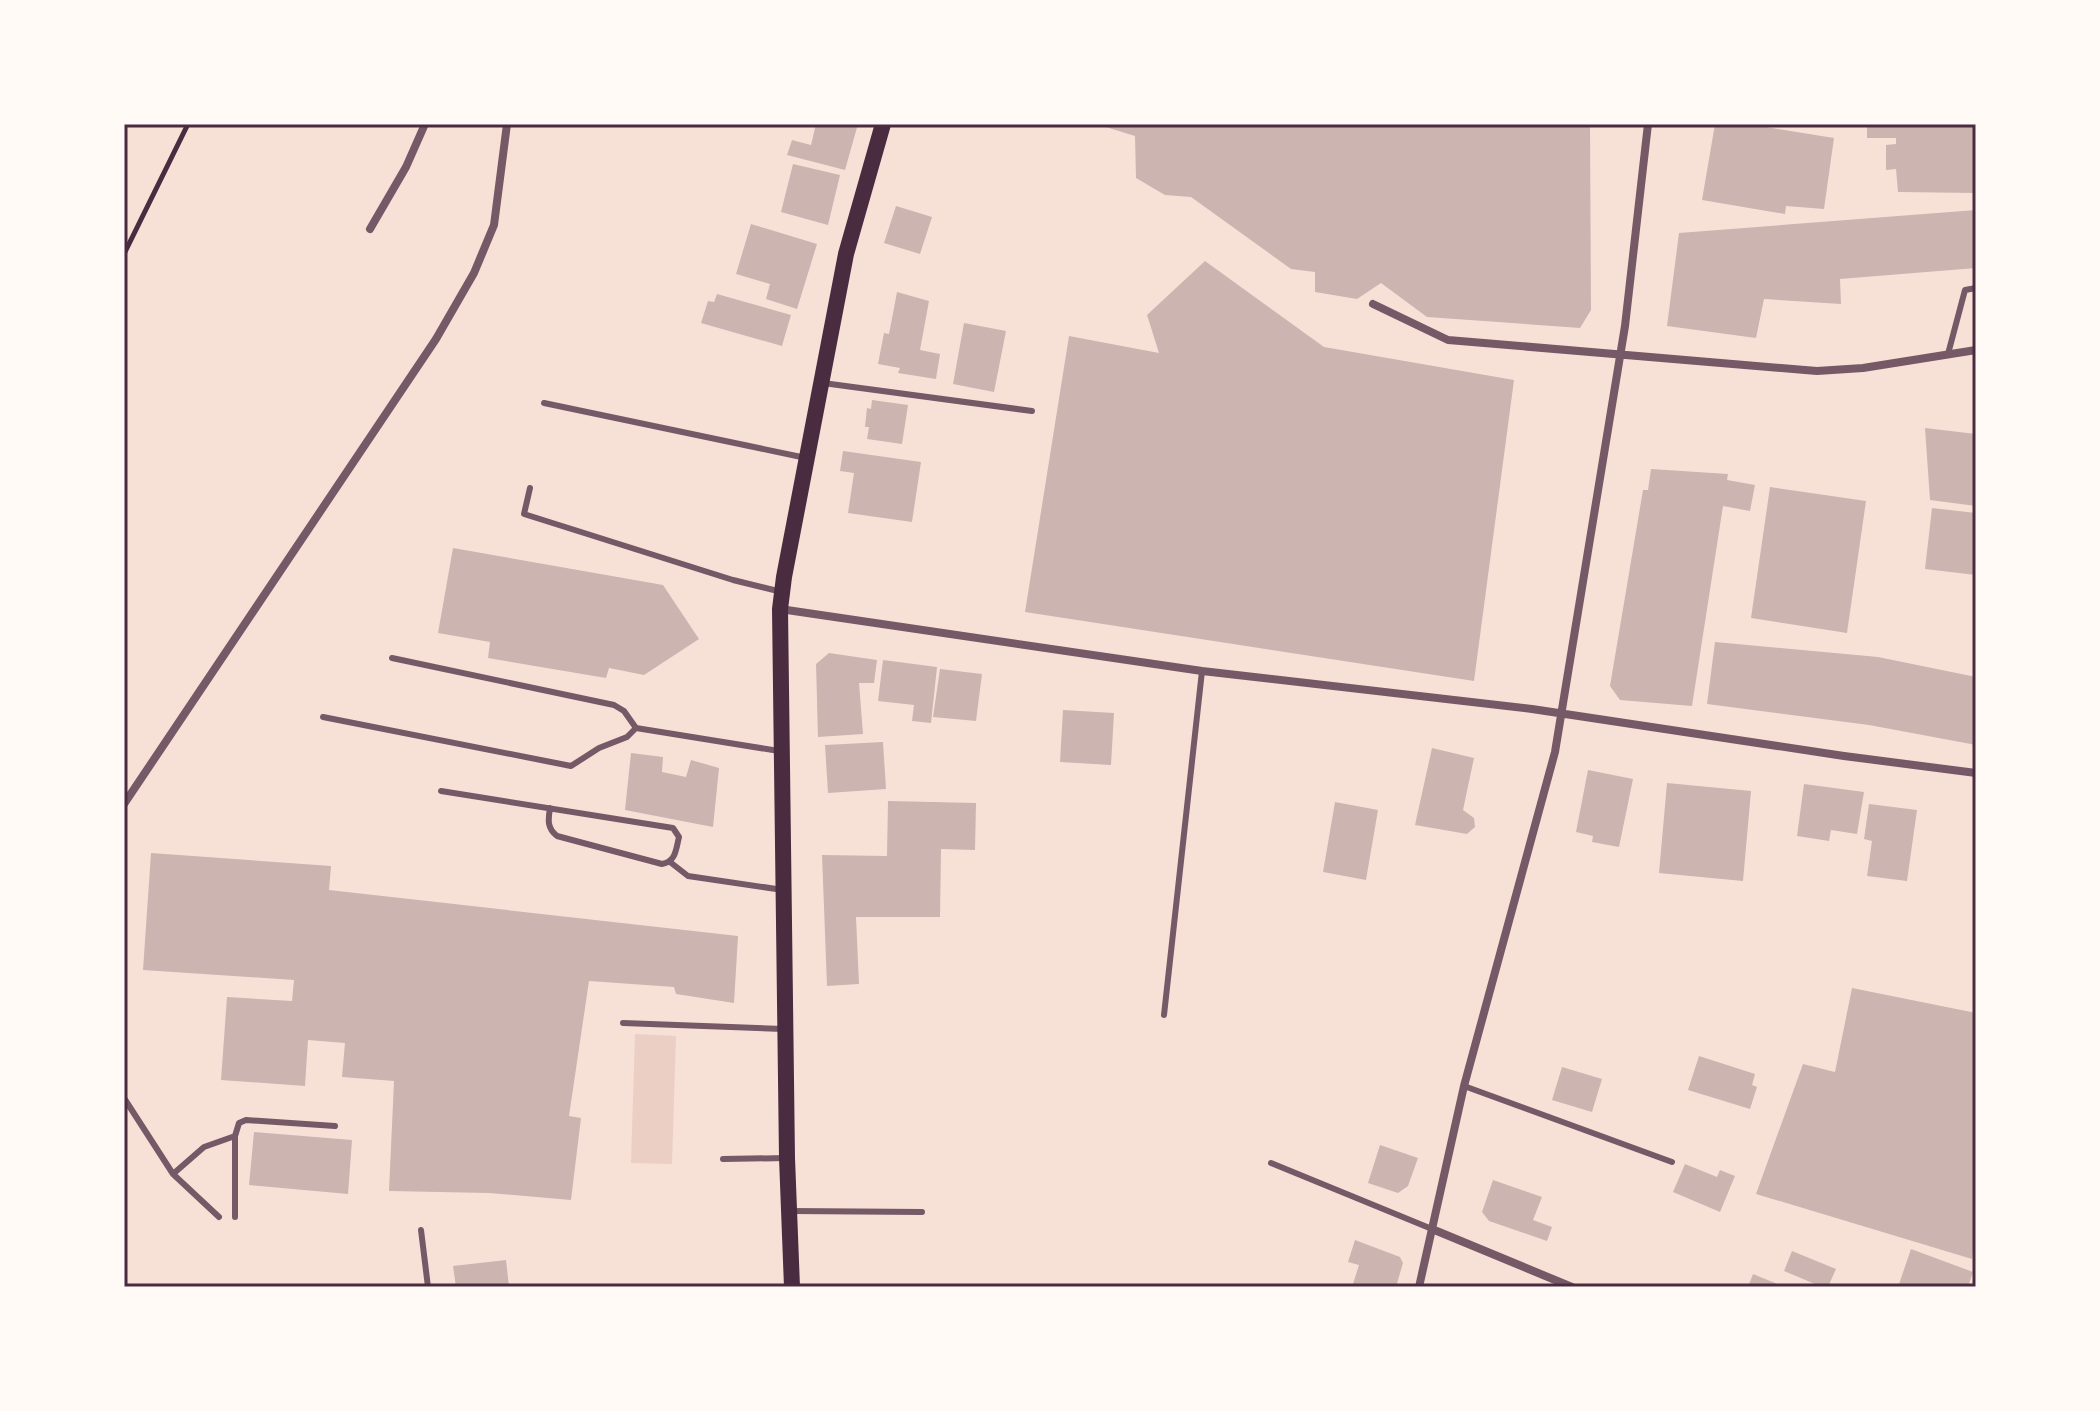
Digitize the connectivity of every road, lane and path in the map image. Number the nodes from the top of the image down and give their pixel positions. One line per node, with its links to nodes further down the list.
1 (188, 124): 7 (path)
2 (425, 124): 6 (street)
3 (507, 124): 27 (street)
4 (883, 124): 13 (main road)
5 (1648, 124): 11 (street)
6 (370, 229)
7 (124, 254)
8 (1976, 288): 12 (lane)
9 (1373, 304): 11 (street)
10 (1976, 350): 12 (street)
11 (1621, 354): 12 (street); 21 (street)
12 (1948, 354)
13 (823, 383): 15 (lane); 16 (main road)
14 (544, 403): 16 (lane)
15 (1032, 411)
16 (806, 458): 18 (main road)
17 (530, 488): 18 (lane)
18 (781, 600): 20 (street); 24 (main road)
19 (392, 658): 23 (lane)
20 (1202, 671): 21 (street); 31 (lane)
21 (1562, 713): 25 (street); 34 (street)
22 (323, 717): 23 (lane)
23 (636, 728): 24 (lane)
24 (781, 752): 30 (main road)
25 (1976, 773)
26 (441, 791): 28 (lane)
27 (124, 804)
28 (550, 808): 29 (lane); 29 (lane)
29 (670, 862): 30 (lane)
30 (783, 890): 33 (main road)
31 (1164, 1015)
32 (623, 1023): 33 (lane)
33 (785, 1029): 38 (main road)
34 (1464, 1086): 40 (lane); 47 (street)
35 (124, 1098): 42 (lane)
36 (335, 1126): 37 (lane)
37 (235, 1136): 42 (lane); 46 (lane)
38 (787, 1158): 39 (lane); 43 (main road)
39 (723, 1159)
40 (1672, 1162)
41 (1271, 1163): 47 (lane)
42 (173, 1174): 45 (lane)
43 (789, 1211): 44 (lane); 50 (main road)
44 (922, 1212)
45 (219, 1217)
46 (235, 1217)
47 (1432, 1229): 51 (street); 52 (street)
48 (421, 1230): 49 (lane)
49 (428, 1287)
50 (792, 1287)
51 (1419, 1287)
52 (1572, 1287)

